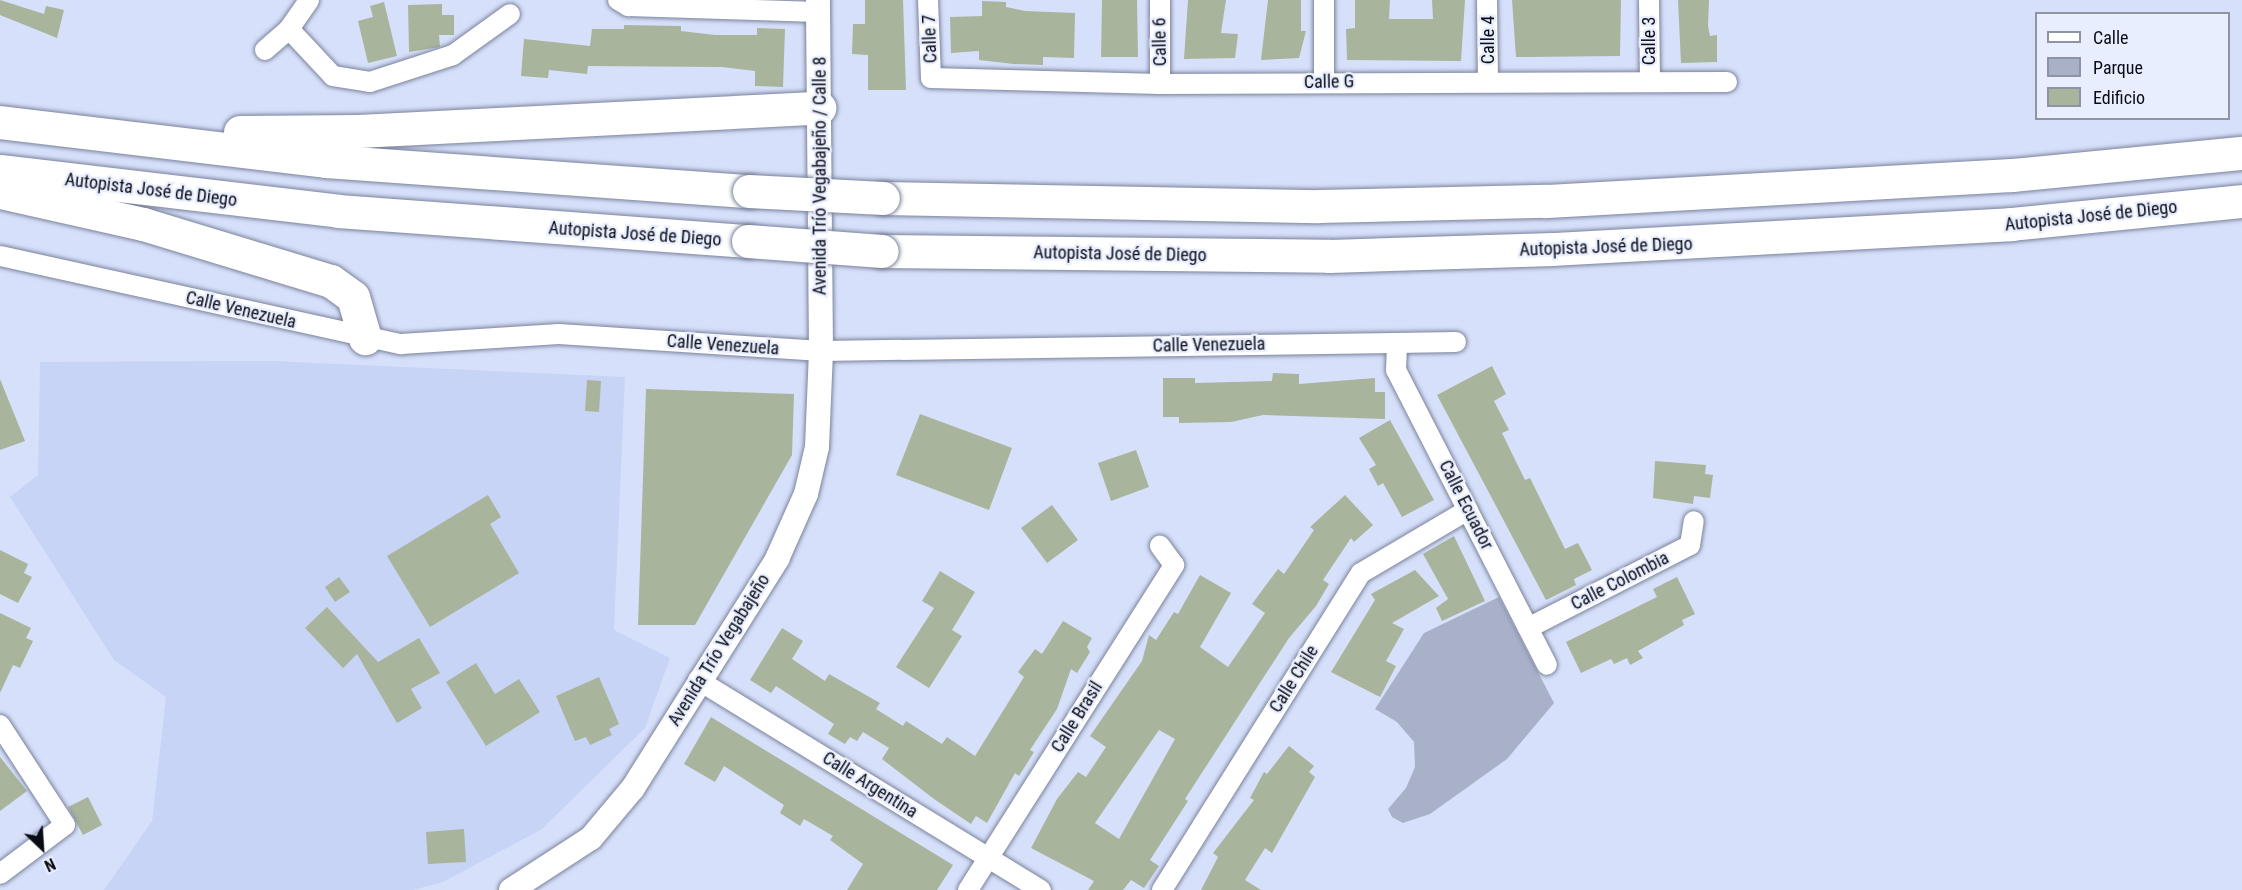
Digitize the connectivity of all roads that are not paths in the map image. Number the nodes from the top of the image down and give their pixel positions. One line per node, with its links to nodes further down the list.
1 (309, 0): 10 (street)
2 (618, 0): 8 (street)
3 (928, 0): 12 (street, Calle 7)
4 (1160, 0): 17 (street, Calle 6)
5 (1324, 0): 15 (street)
6 (1488, 0): 13 (street, Calle 4)
7 (1649, 0): 14 (street, Calle 3)
8 (818, 6): 18 (street, Avenida Trío Vegabajeño / Calle 8)
9 (510, 14): 10 (street)
10 (289, 29): 11 (street)
11 (265, 50)
12 (931, 78): 17 (street, Calle G)
13 (1488, 81): 14 (street, Calle G); 15 (street, Calle G)
14 (1650, 81): 16 (street, Calle G)
15 (1324, 82): 17 (street, Calle G)
16 (1727, 82)
17 (1160, 84)
18 (819, 108): 20 (highway); 29 (street, Avenida Trío Vegabajeño / Calle 8)
19 (0, 122): 20 (highway)
20 (106, 137): 21 (highway, bridge)
21 (2242, 153)
22 (0, 171): 24 (highway, Autopista José de Diego, bridge)
23 (0, 192): 26 (highway)
24 (2242, 201)
25 (0, 256): 26 (street, Calle Venezuela)
26 (365, 338): 29 (street, Calle Venezuela)
27 (1456, 342): 28 (street, Calle Venezuela)
28 (1396, 343): 29 (street, Calle Venezuela); 30 (street, Calle Ecuador)
29 (821, 351): 35 (street, Avenida Trío Vegabajeño)
30 (1468, 510): 33 (street, Calle Ecuador); 42 (street, Calle Chile)
31 (1694, 521): 33 (street, Calle Colombia)
32 (1160, 546): 37 (street, Calle Brasil)
33 (1528, 628): 34 (street, Calle Ecuador)
34 (1547, 664)
35 (698, 680): 37 (street, Calle Argentina); 39 (street, Avenida Trío Vegabajeño)
36 (0, 725): 38 (street)
37 (989, 858): 40 (street, Calle Brasil); 41 (street, Calle Argentina)
38 (0, 874)
39 (511, 890)
40 (968, 890)
41 (1041, 890)
42 (1162, 890)

